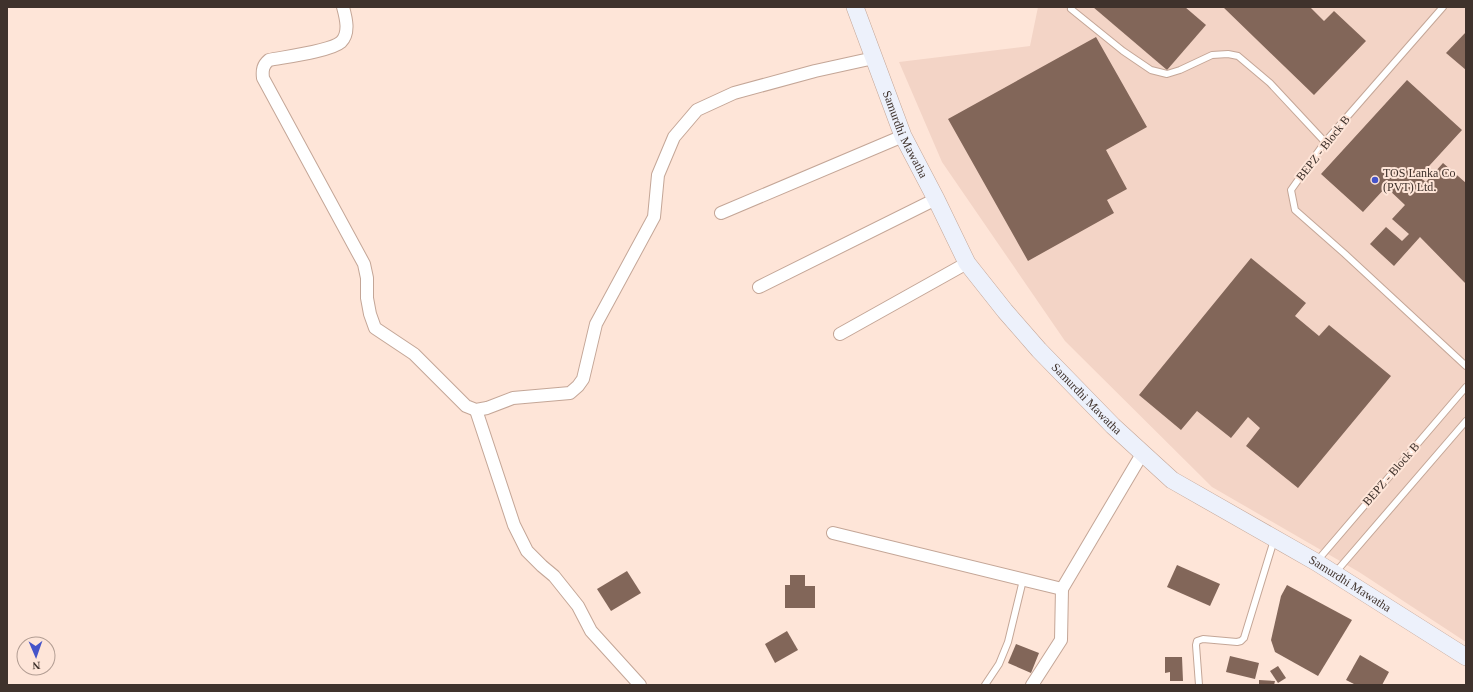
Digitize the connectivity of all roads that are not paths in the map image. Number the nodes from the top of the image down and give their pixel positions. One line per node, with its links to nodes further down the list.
1 (343, 7): 15 (street)
2 (855, 7): 5 (main road, Samurdhi Mawatha)
3 (1443, 7): 7 (lane, BEPZ - Block B)
4 (1070, 9): 7 (lane)
5 (874, 58): 6 (main road, Samurdhi Mawatha); 15 (street)
6 (903, 136): 8 (main road, Samurdhi Mawatha); 9 (street)
7 (1325, 142): 13 (lane, BEPZ - Block B)
8 (936, 199): 10 (main road, Samurdhi Mawatha); 11 (street)
9 (721, 213)
10 (967, 263): 12 (street); 17 (main road, Samurdhi Mawatha)
11 (759, 287)
12 (840, 334)
13 (1466, 366)
14 (1466, 387): 20 (lane, BEPZ - Block B)
15 (476, 410): 25 (street)
16 (1466, 421): 21 (lane, BEPZ - Block B)
17 (1142, 454): 19 (main road, Samurdhi Mawatha); 23 (street)
18 (833, 533): 22 (street)
19 (1274, 539): 20 (main road, Samurdhi Mawatha); 28 (lane)
20 (1316, 562): 21 (main road, Samurdhi Mawatha)
21 (1334, 574): 24 (main road, Samurdhi Mawatha)
22 (1023, 580): 23 (street); 26 (lane)
23 (1062, 589): 27 (street)
24 (1466, 657)
25 (640, 685)
26 (985, 685)
27 (1032, 685)
28 (1199, 685)

